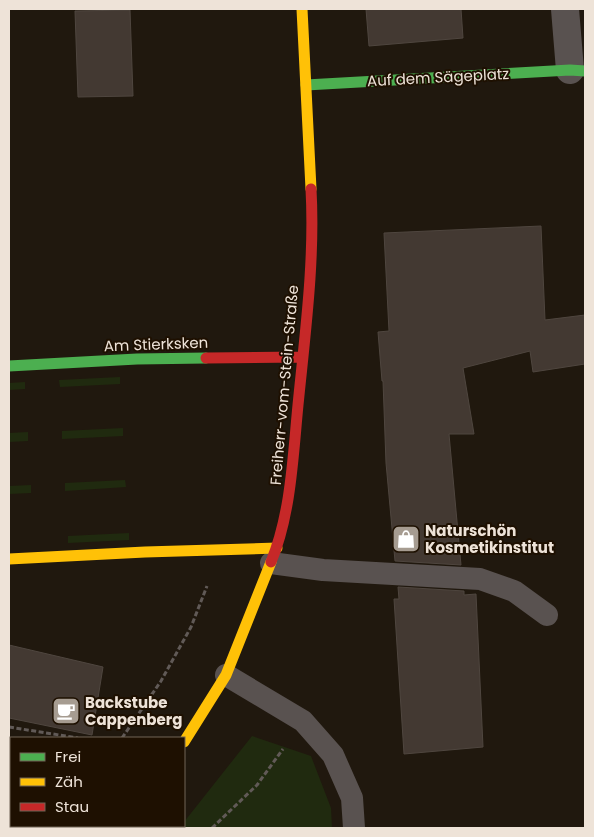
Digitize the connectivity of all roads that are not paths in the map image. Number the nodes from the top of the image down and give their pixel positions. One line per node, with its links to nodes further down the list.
1 (302, 9): 4 (street, Freiherr-vom-Stein-Straße)
2 (565, 9): 3 (street, Auf dem Sägeplatz)
3 (578, 70): 4 (street, Auf dem Sägeplatz)
4 (306, 85): 5 (street, Freiherr-vom-Stein-Straße)
5 (304, 357): 6 (street, Am Stierksken); 7 (street, Freiherr-vom-Stein-Straße)
6 (9, 366)
7 (274, 555): 8 (street); 9 (lane); 10 (street, Freiherr-vom-Stein-Straße)
8 (9, 560)
9 (546, 615)
10 (226, 674): 11 (street, Freiherr-vom-Stein-Straße); 12 (lane)
11 (185, 740)
12 (354, 828)

